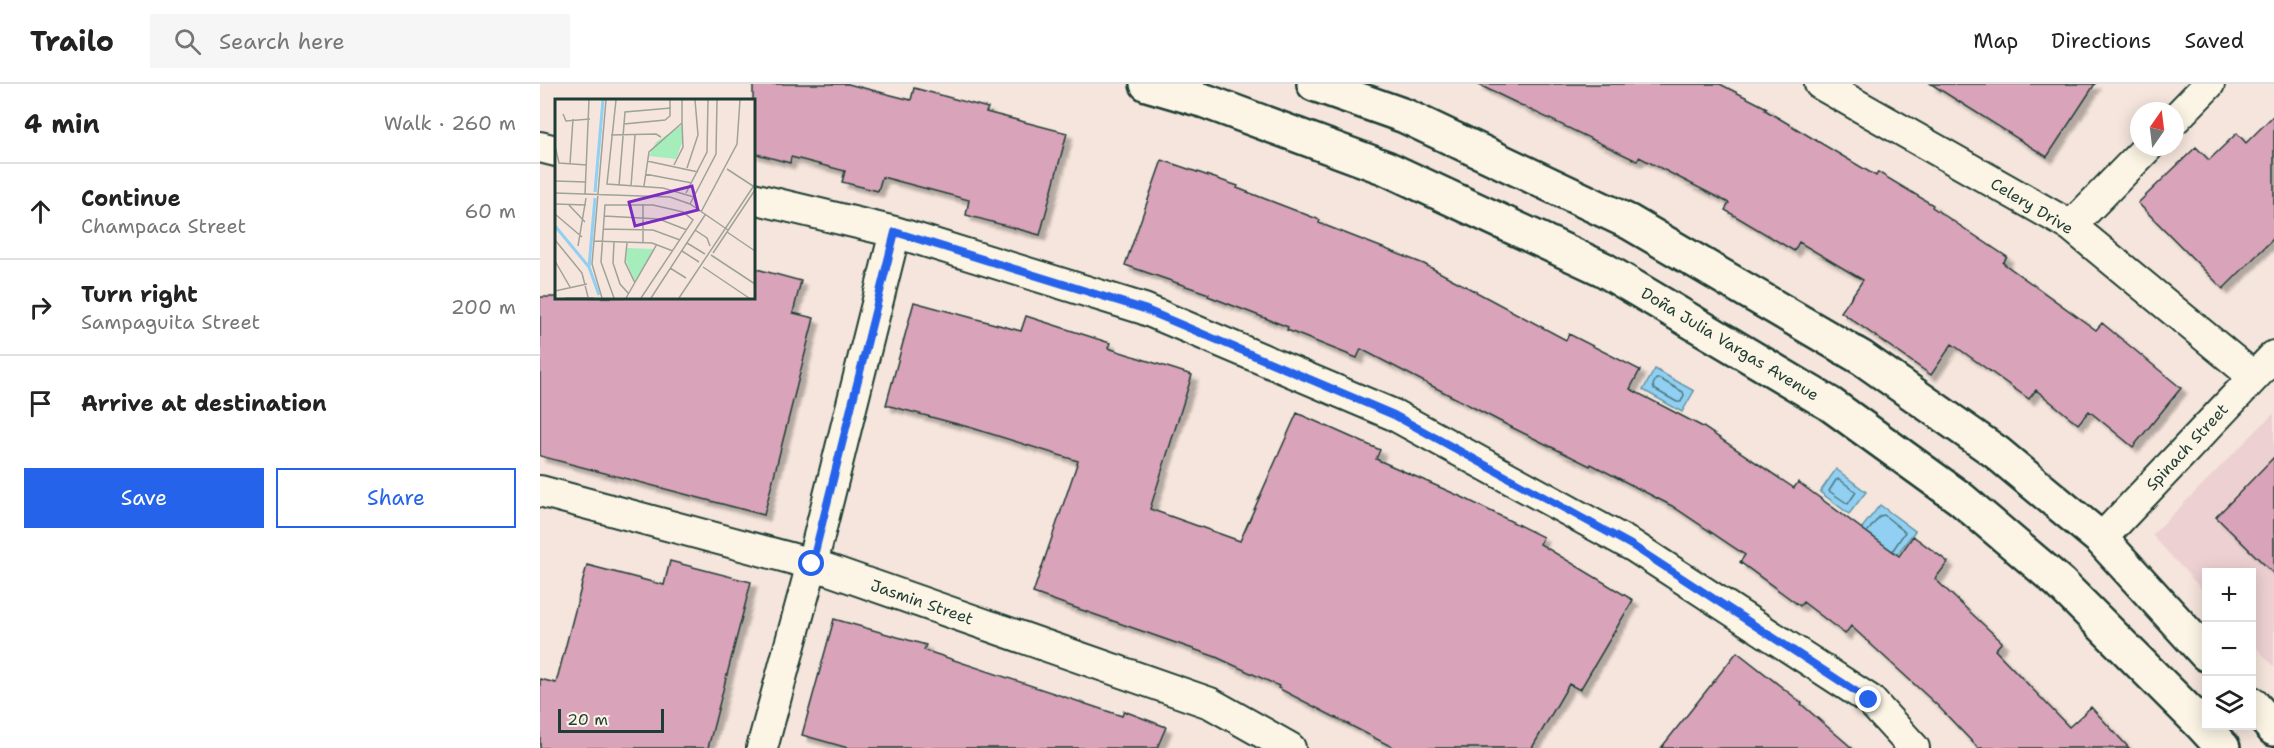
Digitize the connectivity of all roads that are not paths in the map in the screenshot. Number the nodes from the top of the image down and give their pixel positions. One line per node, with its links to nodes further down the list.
1 (1147, 84): 24 (main road, Doña Julia Vargas Avenue)
2 (1314, 84): 14 (main road)
3 (1820, 84): 10 (street, Celery Drive)
4 (2209, 84): 5 (street)
5 (2184, 110)
6 (540, 147): 7 (street)
7 (555, 151)
8 (2139, 156): 10 (street)
9 (754, 198): 11 (street)
10 (2071, 226): 12 (street, Celery Drive)
11 (895, 232): 15 (street); 23 (street)
12 (2264, 367): 14 (street, Spinach Street)
13 (540, 490): 15 (street, Jasmin Street)
14 (2101, 539): 16 (main road)
15 (812, 564): 21 (street); 22 (street, Jasmin Street)
16 (2202, 650)
17 (2256, 697): 18 (main road)
18 (2274, 701)
19 (2256, 709): 20 (main road)
20 (2274, 729)
21 (762, 748)
22 (1290, 748)
23 (1914, 748)
24 (2223, 748)

